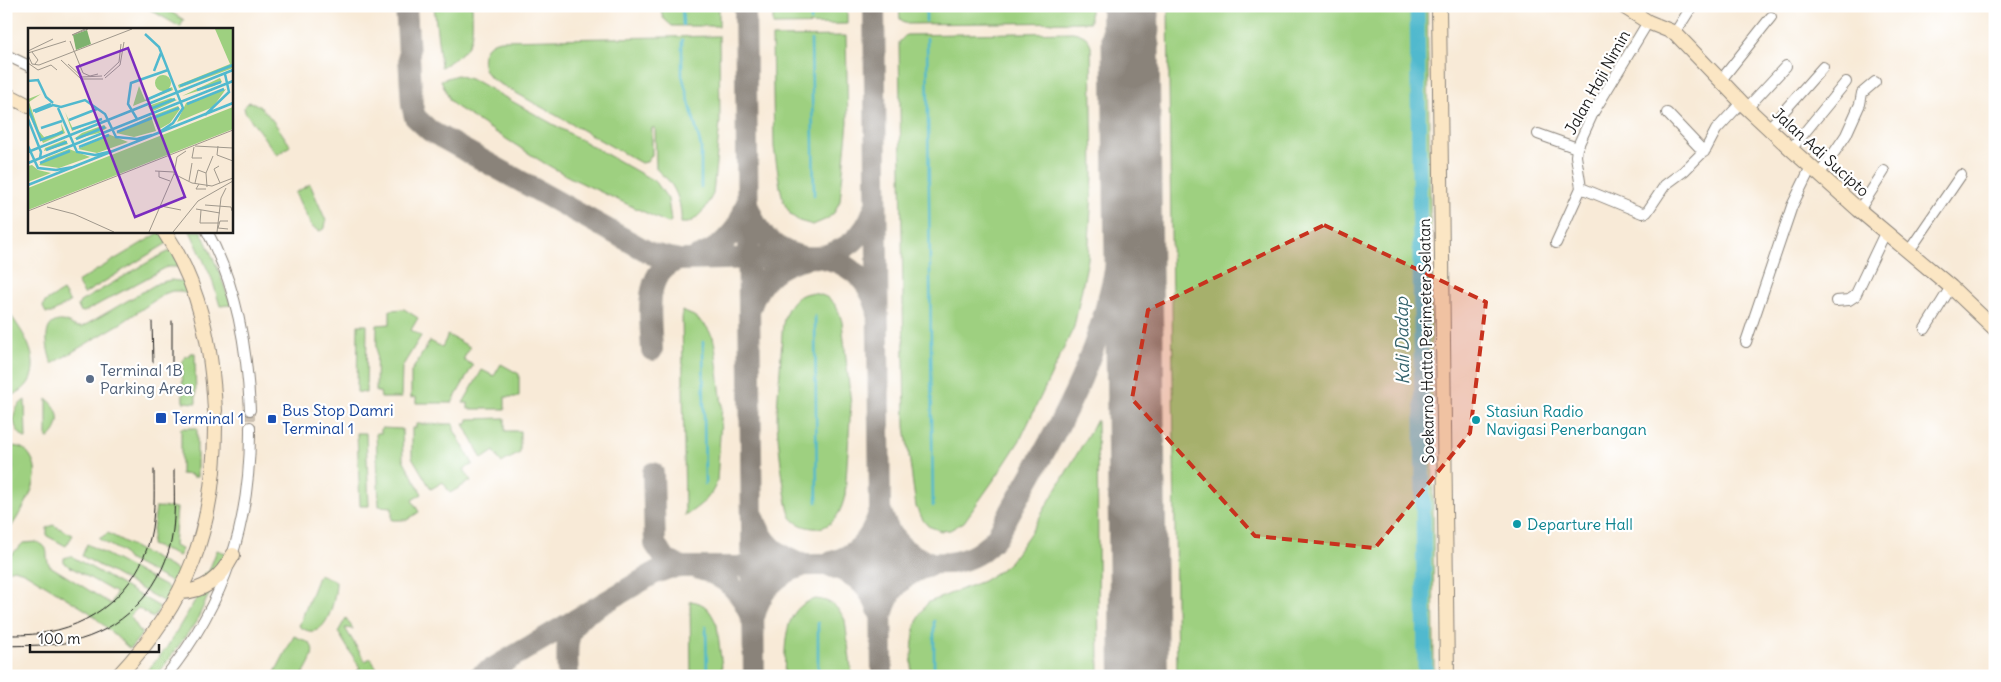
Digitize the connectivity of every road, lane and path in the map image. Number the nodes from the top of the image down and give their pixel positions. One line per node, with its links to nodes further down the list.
1 (1439, 6): 46 (street, Soekarno Hatta Perimeter Selatan)
2 (1623, 6): 5 (street, Jalan Adi Sucipto)
3 (1692, 6): 6 (street)
4 (1771, 17): 11 (street)
5 (1648, 22): 6 (street, Jalan Adi Sucipto); 20 (street, Jalan Haji Nimin)
6 (1675, 33): 11 (street, Jalan Adi Sucipto)
7 (6, 55): 8 (street)
8 (28, 66)
9 (1786, 66): 16 (street)
10 (1823, 67): 18 (street)
11 (1721, 80): 16 (street, Jalan Adi Sucipto)
12 (1846, 82): 21 (street)
13 (1875, 82): 24 (street)
14 (6, 94): 15 (street)
15 (28, 105)
16 (1745, 105): 18 (street, Jalan Adi Sucipto); 22 (street)
17 (1666, 113): 22 (street)
18 (1769, 128): 21 (street, Jalan Adi Sucipto)
19 (1538, 134): 20 (street)
20 (1577, 148): 26 (street, Jalan Haji Nimin)
21 (1790, 149): 24 (street, Jalan Adi Sucipto)
22 (1704, 152): 26 (street)
23 (1884, 170): 27 (street)
24 (1815, 171): 27 (street, Jalan Adi Sucipto); 37 (street)
25 (1961, 175): 32 (street)
26 (1581, 188): 31 (street)
27 (1859, 210): 30 (street, Jalan Adi Sucipto)
28 (165, 232): 38 (street)
29 (207, 232): 39 (street)
30 (1885, 233): 32 (street, Jalan Adi Sucipto); 34 (street)
31 (1556, 243)
32 (1909, 251): 33 (street, Jalan Adi Sucipto)
33 (1951, 287): 35 (street, Jalan Adi Sucipto); 36 (street)
34 (1836, 301)
35 (1993, 324)
36 (1925, 329)
37 (1746, 342)
38 (215, 410)
39 (250, 410)
40 (215, 427): 43 (street)
41 (250, 427): 42 (street)
42 (233, 555): 43 (street); 45 (street)
43 (180, 592): 44 (street)
44 (118, 676)
45 (166, 676)
46 (1447, 676)

